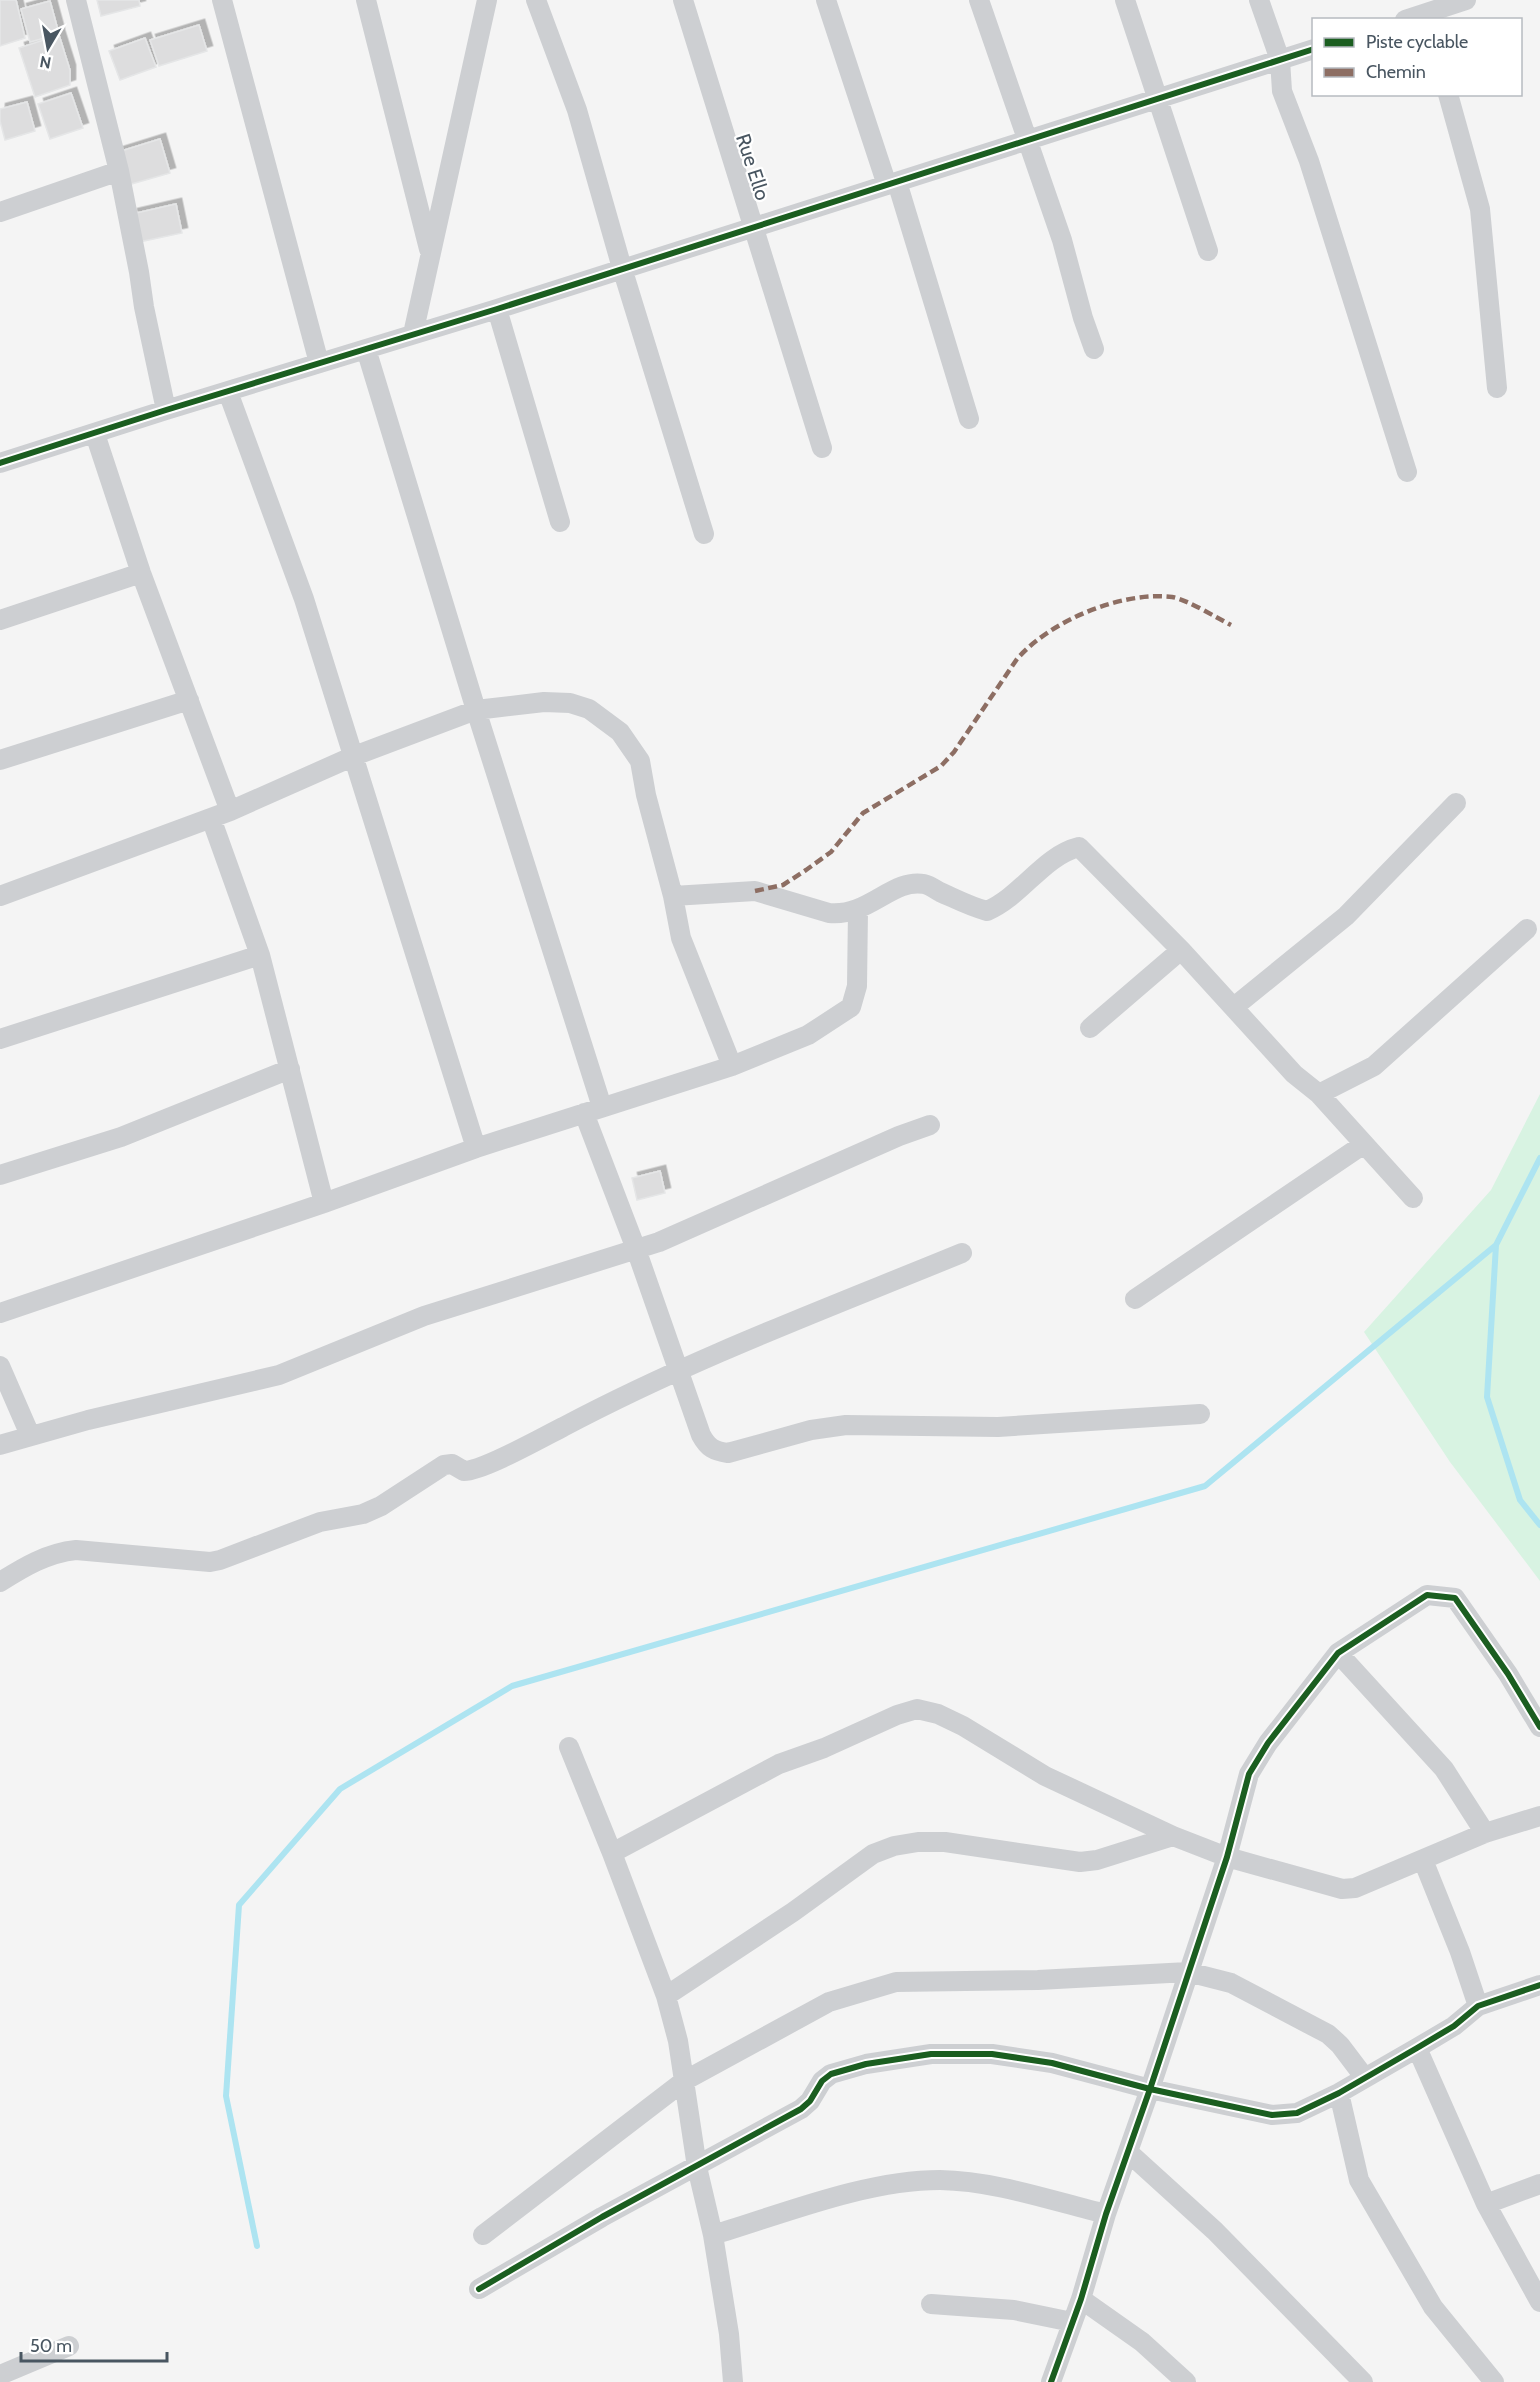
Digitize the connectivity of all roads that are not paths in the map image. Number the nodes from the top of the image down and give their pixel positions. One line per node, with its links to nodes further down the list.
1 (76, 0): 19 (street)
2 (222, 0): 30 (street)
3 (487, 0): 24 (street)
4 (536, 0): 25 (street)
5 (683, 0): 22 (street, Rue Ello)
6 (826, 0): 20 (street)
7 (979, 0): 18 (street)
8 (1125, 0): 17 (street)
9 (1259, 0): 15 (street)
10 (1466, 0): 12 (street)
11 (370, 1): 24 (street)
12 (1425, 11): 13 (street)
13 (1409, 18)
14 (1312, 50): 15 (street)
15 (1280, 60): 17 (street); 38 (street)
16 (1449, 96): 31 (street)
17 (1157, 99): 18 (street); 23 (street)
18 (1026, 141): 20 (street); 29 (street)
19 (119, 171): 21 (street); 33 (street)
20 (892, 183): 22 (street); 34 (street)
21 (0, 212)
22 (755, 226): 25 (street); 36 (street, Rue Ello)
23 (1208, 251)
24 (431, 255): 27 (street)
25 (622, 268): 26 (street); 40 (street)
26 (497, 309): 27 (street); 39 (street)
27 (413, 334): 28 (street)
28 (366, 348): 30 (street); 44 (street)
29 (1094, 350)
30 (319, 363): 32 (street)
31 (1497, 388)
32 (228, 392): 33 (street); 45 (street)
33 (166, 410): 35 (street)
34 (969, 419)
35 (95, 434): 37 (street); 41 (street)
36 (822, 448)
37 (0, 464)
38 (1407, 472)
39 (560, 522)
40 (704, 534)
41 (141, 573): 42 (street); 43 (street)
42 (0, 620)
43 (189, 700): 46 (street); 48 (street)
44 (476, 711): 45 (street); 51 (street); 62 (street)
45 (354, 756): 48 (street); 65 (street)
46 (0, 760)
47 (1456, 803): 56 (street)
48 (230, 811): 49 (street)
49 (211, 818): 50 (street); 55 (street)
50 (0, 896)
51 (673, 896): 52 (street); 59 (street)
52 (858, 910): 54 (street); 59 (street)
53 (1527, 929): 61 (street)
54 (1181, 950): 56 (street); 57 (street)
55 (260, 955): 58 (street); 60 (street)
56 (1234, 1006): 61 (street)
57 (1090, 1028)
58 (0, 1039)
59 (732, 1066): 62 (street)
60 (290, 1069): 66 (street); 68 (street)
61 (1319, 1094): 64 (street)
62 (593, 1110): 65 (street); 69 (street)
63 (930, 1125): 69 (street)
64 (1364, 1144): 67 (street); 71 (street)
65 (476, 1148): 68 (street)
66 (0, 1175)
67 (1413, 1198)
68 (324, 1203): 72 (street)
69 (636, 1249): 74 (street); 76 (street)
70 (962, 1253): 74 (street)
71 (1135, 1299)
72 (0, 1313)
73 (0, 1366): 76 (street)
74 (679, 1370): 75 (street); 78 (street)
75 (1200, 1414)
76 (30, 1435): 77 (street)
77 (0, 1445)
78 (0, 1582)
79 (1338, 1653): 80 (street); 83 (street); 86 (street)
80 (1540, 1727)
81 (569, 1748): 85 (street)
82 (1540, 1816): 83 (street)
83 (1485, 1833): 87 (street)
84 (1173, 1836): 85 (street); 86 (street); 90 (street)
85 (612, 1853): 90 (street)
86 (1227, 1857): 87 (street); 88 (street)
87 (1423, 1860): 91 (street)
88 (1188, 1972): 93 (street); 94 (street); 95 (street)
89 (1540, 1985): 91 (street)
90 (666, 1996): 94 (street)
91 (1478, 2006): 92 (street)
92 (1417, 2048): 93 (street); 100 (street)
93 (1365, 2078): 96 (street)
94 (684, 2081): 98 (street); 102 (street)
95 (1150, 2089): 96 (street); 97 (street); 98 (street)
96 (1339, 2093): 115 (street)
97 (1128, 2152): 101 (street); 114 (street)
98 (697, 2167): 103 (street); 104 (street)
99 (1540, 2184): 100 (street)
100 (1486, 2204): 106 (street)
101 (1106, 2214): 103 (street); 105 (street)
102 (483, 2235)
103 (713, 2235): 111 (street)
104 (480, 2289)
105 (1081, 2299): 108 (street); 113 (street)
106 (1540, 2302)
107 (931, 2304): 108 (street)
108 (1072, 2322): 112 (street)
109 (69, 2346): 110 (street)
110 (0, 2375)
111 (733, 2382)
112 (1051, 2382)
113 (1186, 2382)
114 (1363, 2382)
115 (1494, 2382)

